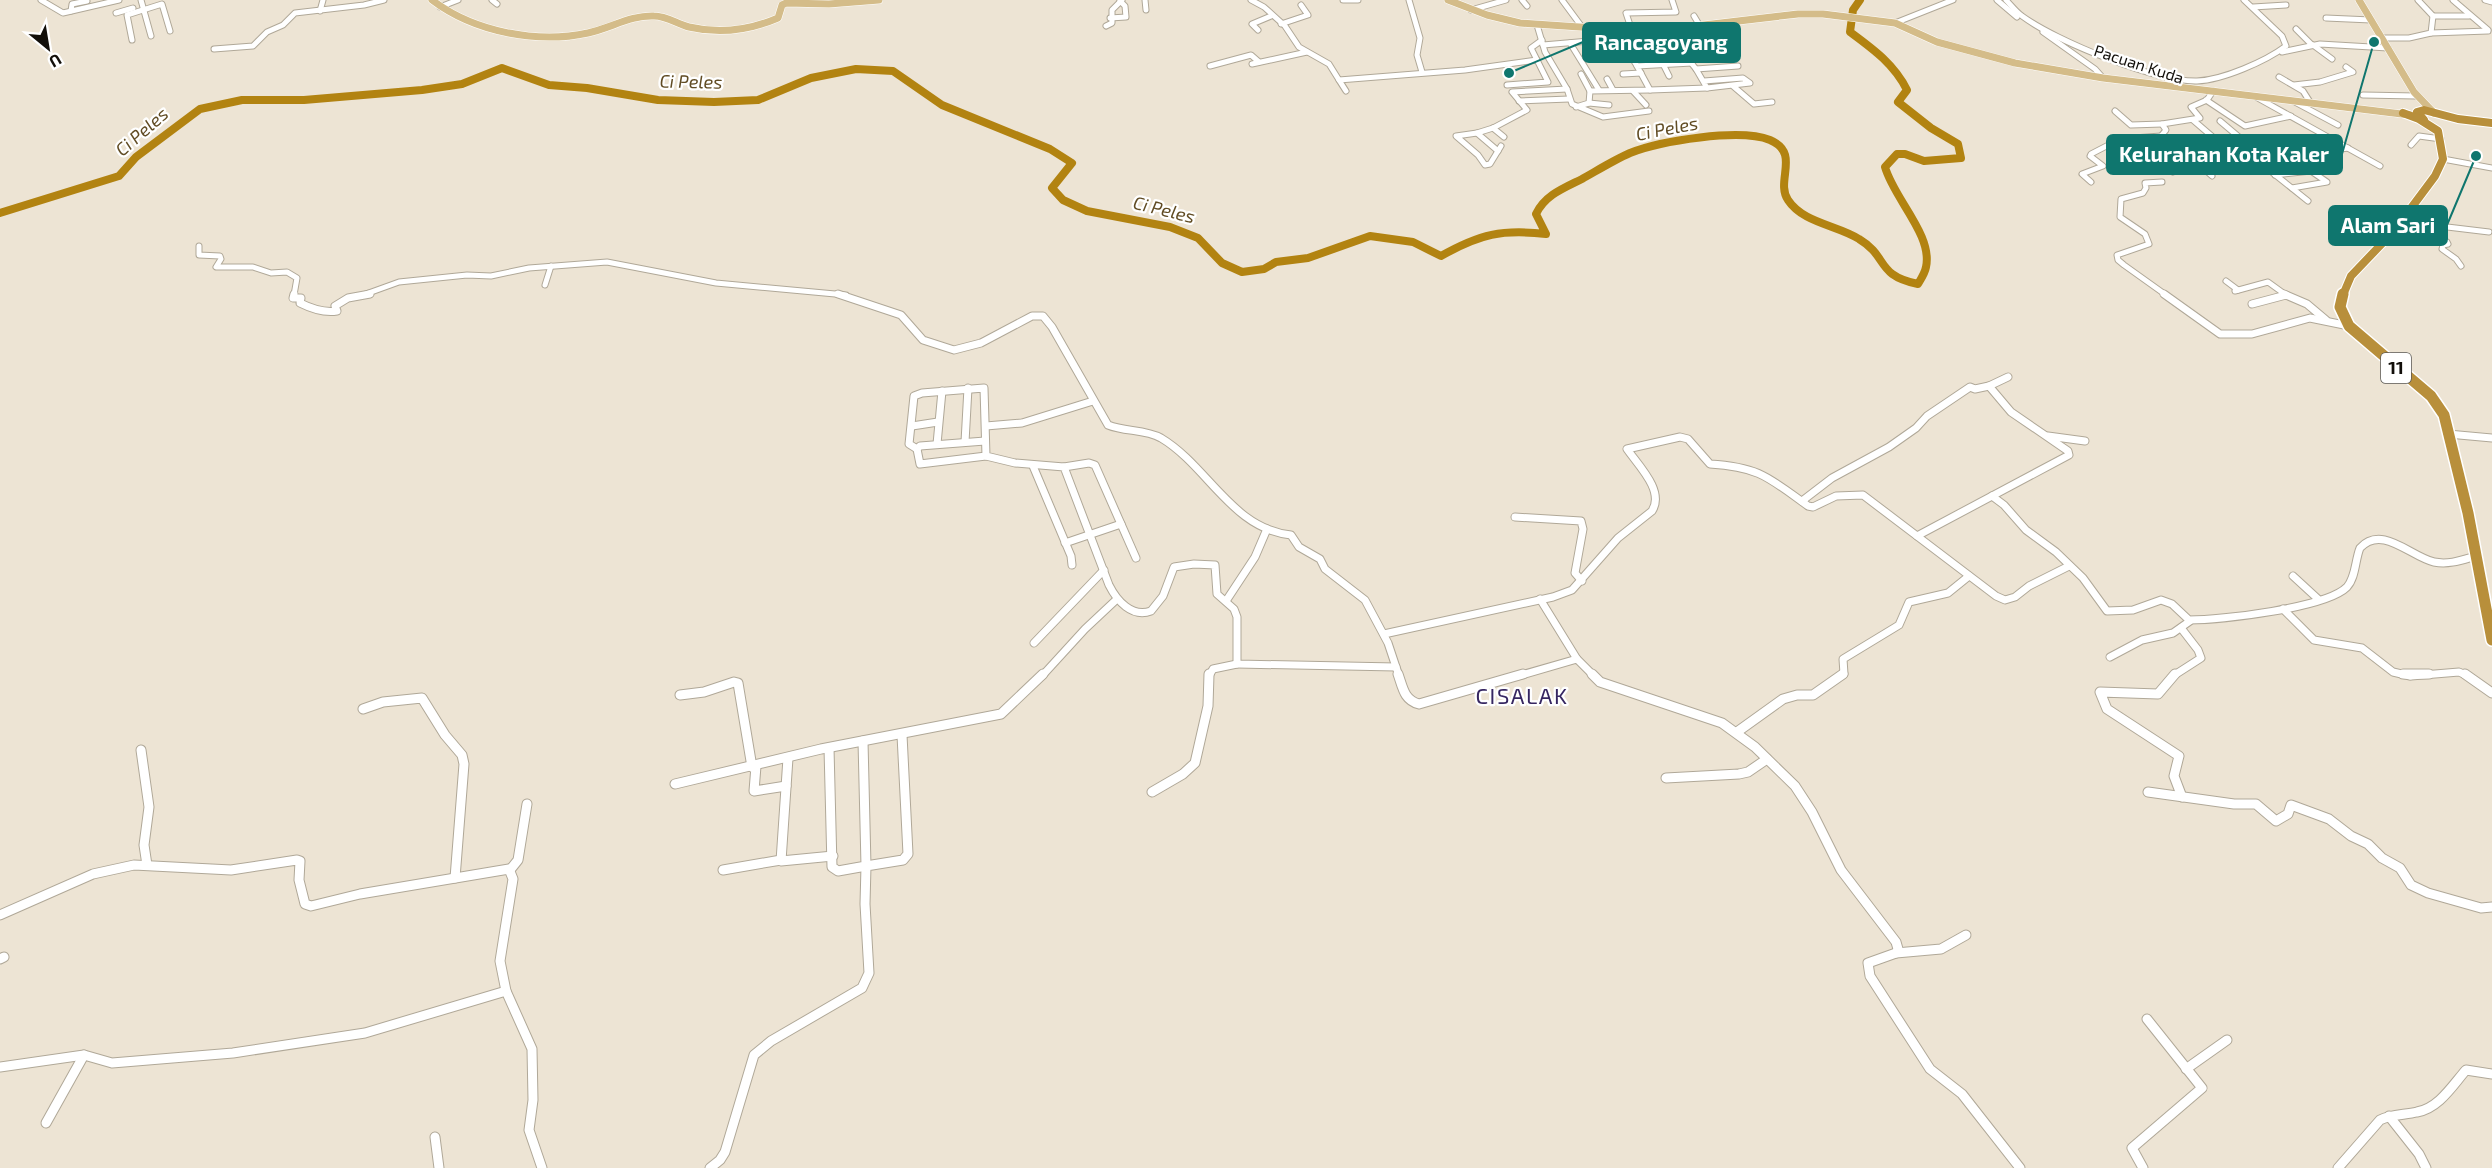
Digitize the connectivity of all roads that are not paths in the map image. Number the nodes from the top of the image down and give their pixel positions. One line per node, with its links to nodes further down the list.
1 (41, 0): 40 (street)
2 (119, 0): 40 (street)
3 (323, 0): 39 (street)
4 (381, 0): 39 (street)
5 (432, 0): 35 (main road)
6 (458, 0): 35 (street)
7 (492, 0): 31 (street)
8 (879, 0): 35 (main road)
9 (1144, 0): 37 (street)
10 (1251, 0): 42 (street)
11 (1343, 0): 12 (street)
12 (1358, 0)
13 (1409, 0): 89 (street)
14 (1448, 0): 38 (main road)
15 (1506, 0): 38 (street)
16 (1522, 0): 34 (street)
17 (1562, 0): 54 (street)
18 (1672, 0): 60 (street)
19 (1953, 0): 49 (street)
20 (1997, 0): 95 (street)
21 (2006, 0): 36 (street, Pacuan Kuda)
22 (2244, 0): 36 (street, Pacuan Kuda)
23 (2281, 0): 36 (street)
24 (2359, 0): 48 (main road)
25 (2418, 0): 44 (street)
26 (2452, 0): 45 (street)
27 (2485, 0): 30 (street)
28 (87, 1): 40 (street)
29 (1121, 1): 46 (street); 46 (street)
30 (2492, 2)
31 (497, 4)
32 (143, 5): 41 (street); 59 (street); 64 (street); 66 (street)
33 (1301, 5): 50 (street)
34 (1527, 6)
35 (440, 7)
36 (2253, 7)
37 (1146, 10)
38 (1471, 10): 51 (main road)
39 (320, 11): 73 (street)
40 (68, 12)
41 (116, 13)
42 (1271, 16): 50 (street); 57 (street)
43 (1694, 16): 53 (street)
44 (2433, 16): 45 (street); 62 (street)
45 (2469, 16): 61 (street)
46 (1110, 18): 52 (street)
47 (2326, 18): 48 (street)
48 (2371, 20): 65 (main road)
49 (1895, 23): 53 (main road); 95 (main road)
50 (1281, 24): 75 (street)
51 (1537, 25): 54 (main road); 68 (street)
52 (1106, 26)
53 (1698, 26): 58 (main road); 70 (street)
54 (1582, 27): 55 (main road)
55 (1599, 28): 60 (main road); 67 (street)
56 (2296, 29): 71 (street)
57 (1258, 30)
58 (1665, 30): 60 (main road); 81 (street)
59 (170, 31)
60 (1632, 31)
61 (2490, 32): 62 (street)
62 (2431, 33): 65 (street)
63 (1690, 34): 70 (street)
64 (151, 36)
65 (2384, 38): 72 (main road)
66 (132, 40)
67 (1601, 40): 69 (street); 74 (street)
68 (1542, 42): 69 (street); 79 (street); 103 (street)
69 (1570, 43): 104 (street)
70 (1711, 44): 76 (street)
71 (2312, 45): 72 (street); 78 (street); 107 (street)
72 (2388, 48): 123 (main road)
73 (214, 49)
74 (1605, 51)
75 (1308, 52): 80 (street); 97 (street)
76 (1720, 52)
77 (1632, 58): 85 (street)
78 (2332, 59)
79 (1538, 60): 89 (street); 99 (street)
80 (1259, 62): 82 (street); 84 (street)
81 (1692, 63): 83 (street); 88 (street)
82 (1252, 64)
83 (1663, 64): 85 (street); 93 (street)
84 (1210, 66)
85 (1637, 66): 90 (street)
86 (1738, 66): 88 (street)
87 (2346, 67): 100 (street)
88 (1696, 69): 98 (street)
89 (1422, 72): 97 (street)
90 (1641, 73): 92 (street); 106 (street)
91 (1581, 74): 109 (street)
92 (1623, 74)
93 (1669, 76)
94 (2279, 77): 100 (street)
95 (2103, 78): 107 (main road)
96 (1606, 79): 105 (street)
97 (1339, 80): 108 (street)
98 (1704, 81): 101 (street); 102 (street)
99 (1507, 85)
100 (2294, 85): 119 (street)
101 (1733, 86): 102 (street); 118 (street)
102 (1707, 88): 106 (street)
103 (1567, 89): 114 (street); 117 (street)
104 (1599, 90): 105 (street); 109 (street)
105 (1612, 90): 110 (street)
106 (1650, 90): 110 (street)
107 (2204, 90): 111 (main road)
108 (1346, 91)
109 (1590, 91): 120 (street)
110 (1633, 91): 122 (street)
111 (2212, 91): 113 (main road); 115 (street)
112 (2363, 95): 123 (street)
113 (2255, 96): 116 (main road); 128 (street)
114 (1569, 99): 117 (street); 124 (street)
115 (2206, 100): 130 (street); 131 (street)
116 (2292, 100): 119 (main road); 134 (street)
117 (1519, 101): 136 (street)
118 (1772, 102)
119 (2310, 102): 127 (main road)
120 (1590, 103): 121 (street); 124 (street)
121 (1610, 105)
122 (1646, 105)
123 (2420, 105): 127 (main road); 127 (main road); 129 (highway); 135 (highway)
124 (1576, 107): 125 (street)
125 (1648, 111)
126 (2115, 111): 133 (street)
127 (2404, 112): 135 (highway)
128 (2291, 116): 130 (street); 145 (street)
129 (2454, 118): 132 (highway); 135 (highway)
130 (2232, 119): 144 (street)
131 (2193, 120): 133 (street); 146 (street)
132 (2492, 123)
133 (2162, 124): 138 (street)
134 (2338, 125)
135 (2436, 126): 143 (street); 150 (highway)
136 (1493, 128): 137 (street); 139 (street)
137 (1477, 133): 137 (street)
138 (2161, 136): 141 (street); 159 (street)
139 (1504, 137)
140 (2313, 140): 147 (street)
141 (2171, 144): 148 (street); 156 (street)
142 (2285, 144): 144 (street)
143 (2411, 146)
144 (2252, 148): 146 (street)
145 (2348, 148): 147 (street); 152 (street)
146 (2229, 151): 149 (street); 151 (street)
147 (2326, 152): 151 (street); 155 (street)
148 (2186, 153): 149 (street); 158 (street)
149 (2209, 153): 153 (street)
150 (2443, 159): 154 (street); 163 (highway)
151 (2258, 162): 157 (street)
152 (2380, 166)
153 (2226, 168)
154 (2492, 168)
155 (2311, 171): 157 (street); 161 (street)
156 (2173, 172)
157 (2275, 175): 161 (street)
158 (2212, 176)
159 (2091, 182)
160 (2162, 182): 172 (street)
161 (2292, 188): 162 (street)
162 (2308, 201)
163 (2409, 220): 164 (street); 167 (street); 173 (highway)
164 (2488, 232)
165 (199, 246): 166 (street)
166 (551, 266): 169 (street); 178 (street)
167 (2461, 266)
168 (2226, 281): 170 (street)
169 (545, 285)
170 (2286, 295): 171 (street); 172 (street)
171 (2252, 304)
172 (2326, 320): 173 (street)
173 (2349, 326): 182 (highway, 11)
174 (2008, 377): 175 (street)
175 (1989, 386): 183 (street); 194 (street)
176 (968, 388): 177 (street); 181 (street); 187 (street)
177 (942, 391): 179 (street); 180 (street)
178 (1093, 401): 181 (street); 197 (street)
179 (938, 422): 180 (street); 188 (street)
180 (912, 426): 189 (street)
181 (986, 426): 185 (street)
182 (2448, 434): 184 (street); 201 (highway, 11)
183 (2046, 436): 186 (street); 193 (street)
184 (2492, 438)
185 (985, 441): 187 (street); 190 (street)
186 (2085, 441)
187 (965, 442): 188 (street)
188 (937, 444): 189 (street)
189 (917, 449): 190 (street)
190 (986, 456): 191 (street)
191 (1034, 466): 192 (street); 200 (street)
192 (1064, 468): 196 (street); 198 (street)
193 (1992, 496): 199 (street); 204 (street)
194 (1802, 501): 199 (street); 208 (street)
195 (1515, 517): 208 (street)
196 (1121, 524): 198 (street); 202 (street)
197 (1267, 529): 212 (street); 216 (street)
198 (1090, 535): 200 (street); 205 (street)
199 (1917, 536): 206 (street)
200 (1065, 543): 203 (street)
201 (2476, 556): 211 (street); 217 (highway, 11)
202 (1136, 558)
203 (1072, 565)
204 (2068, 566): 206 (street); 214 (street)
205 (1104, 570): 209 (street); 218 (street)
206 (1969, 576): 226 (street)
207 (2293, 576): 211 (street)
208 (1582, 581): 210 (street)
209 (1117, 599): 212 (street); 227 (street)
210 (1540, 599): 216 (street); 220 (street)
211 (2318, 599): 213 (street)
212 (1226, 601): 221 (street)
213 (2283, 609): 214 (street); 223 (street)
214 (2190, 621): 215 (street)
215 (2181, 628): 219 (street); 239 (street)
216 (1384, 634): 222 (street)
217 (2492, 640)
218 (1034, 643)
219 (2110, 657)
220 (1577, 659): 222 (street); 226 (street)
221 (1237, 664): 222 (street); 237 (street)
222 (1396, 667)
223 (2492, 693)
224 (680, 695): 233 (street)
225 (363, 710): 247 (street)
226 (1737, 732): 232 (street)
227 (902, 735): 228 (street); 244 (street)
228 (863, 741): 229 (street); 244 (street)
229 (829, 748): 231 (street); 241 (street)
230 (141, 750): 243 (street)
231 (788, 758): 233 (street); 236 (street)
232 (1767, 759): 234 (street); 251 (street)
233 (754, 767): 235 (street); 236 (street)
234 (1666, 778)
235 (675, 784)
236 (786, 786): 242 (street)
237 (1152, 792)
238 (2148, 792): 239 (street)
239 (2182, 797): 248 (street)
240 (527, 804): 245 (street)
241 (833, 855): 242 (street); 244 (street)
242 (781, 860): 246 (street)
243 (147, 865): 247 (street); 249 (street)
244 (866, 866): 264 (street)
245 (510, 870): 247 (street); 252 (street)
246 (723, 870)
247 (455, 878)
248 (2492, 907)
249 (0, 915)
250 (1966, 935): 251 (street)
251 (1896, 953): 265 (street)
252 (506, 991): 255 (street); 263 (street)
253 (2147, 1019): 257 (street)
254 (2227, 1040): 257 (street)
255 (84, 1056): 256 (street); 260 (street)
256 (0, 1067)
257 (2186, 1069): 266 (street)
258 (2492, 1074): 259 (street)
259 (2389, 1116): 267 (street); 268 (street)
260 (46, 1123)
261 (435, 1137): 262 (street)
262 (439, 1168)
263 (542, 1168)
264 (710, 1168)
265 (2020, 1168)
266 (2144, 1168)
267 (2338, 1168)
268 (2426, 1168)

